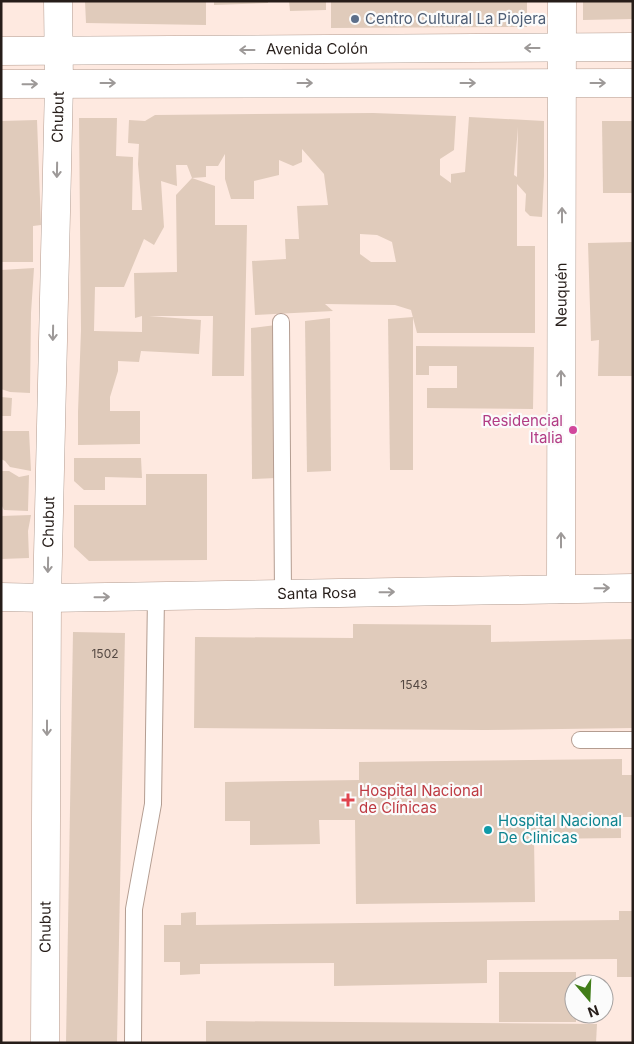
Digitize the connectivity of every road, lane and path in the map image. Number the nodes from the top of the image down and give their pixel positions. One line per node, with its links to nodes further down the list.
1 (58, 1): 6 (street, Chubut)
2 (562, 1): 4 (street, Neuquén)
3 (633, 47): 4 (street, Avenida Colón)
4 (563, 48): 6 (street, Avenida Colón, one-way to 6); 7 (street, Neuquén)
5 (1, 51): 6 (street, Avenida Colón)
6 (58, 51): 10 (street, Chubut)
7 (562, 83): 8 (street, one-way to 8); 10 (street, one-way to 7); 13 (street, Neuquén, one-way to 7)
8 (633, 83)
9 (1, 84): 10 (street, one-way to 10)
10 (59, 84): 17 (street, Chubut, one-way to 17)
11 (281, 322): 14 (lane)
12 (633, 588): 13 (street, Santa Rosa, one-way to 12)
13 (561, 589): 14 (street, Santa Rosa, one-way to 13)
14 (283, 594): 15 (street, Santa Rosa)
15 (156, 596): 17 (street, Santa Rosa, one-way to 15); 21 (lane)
16 (1, 597): 17 (street, Santa Rosa)
17 (47, 598): 20 (street, Chubut, one-way to 20)
18 (580, 740): 19 (lane)
19 (633, 740)
20 (46, 1043)
21 (134, 1043)

